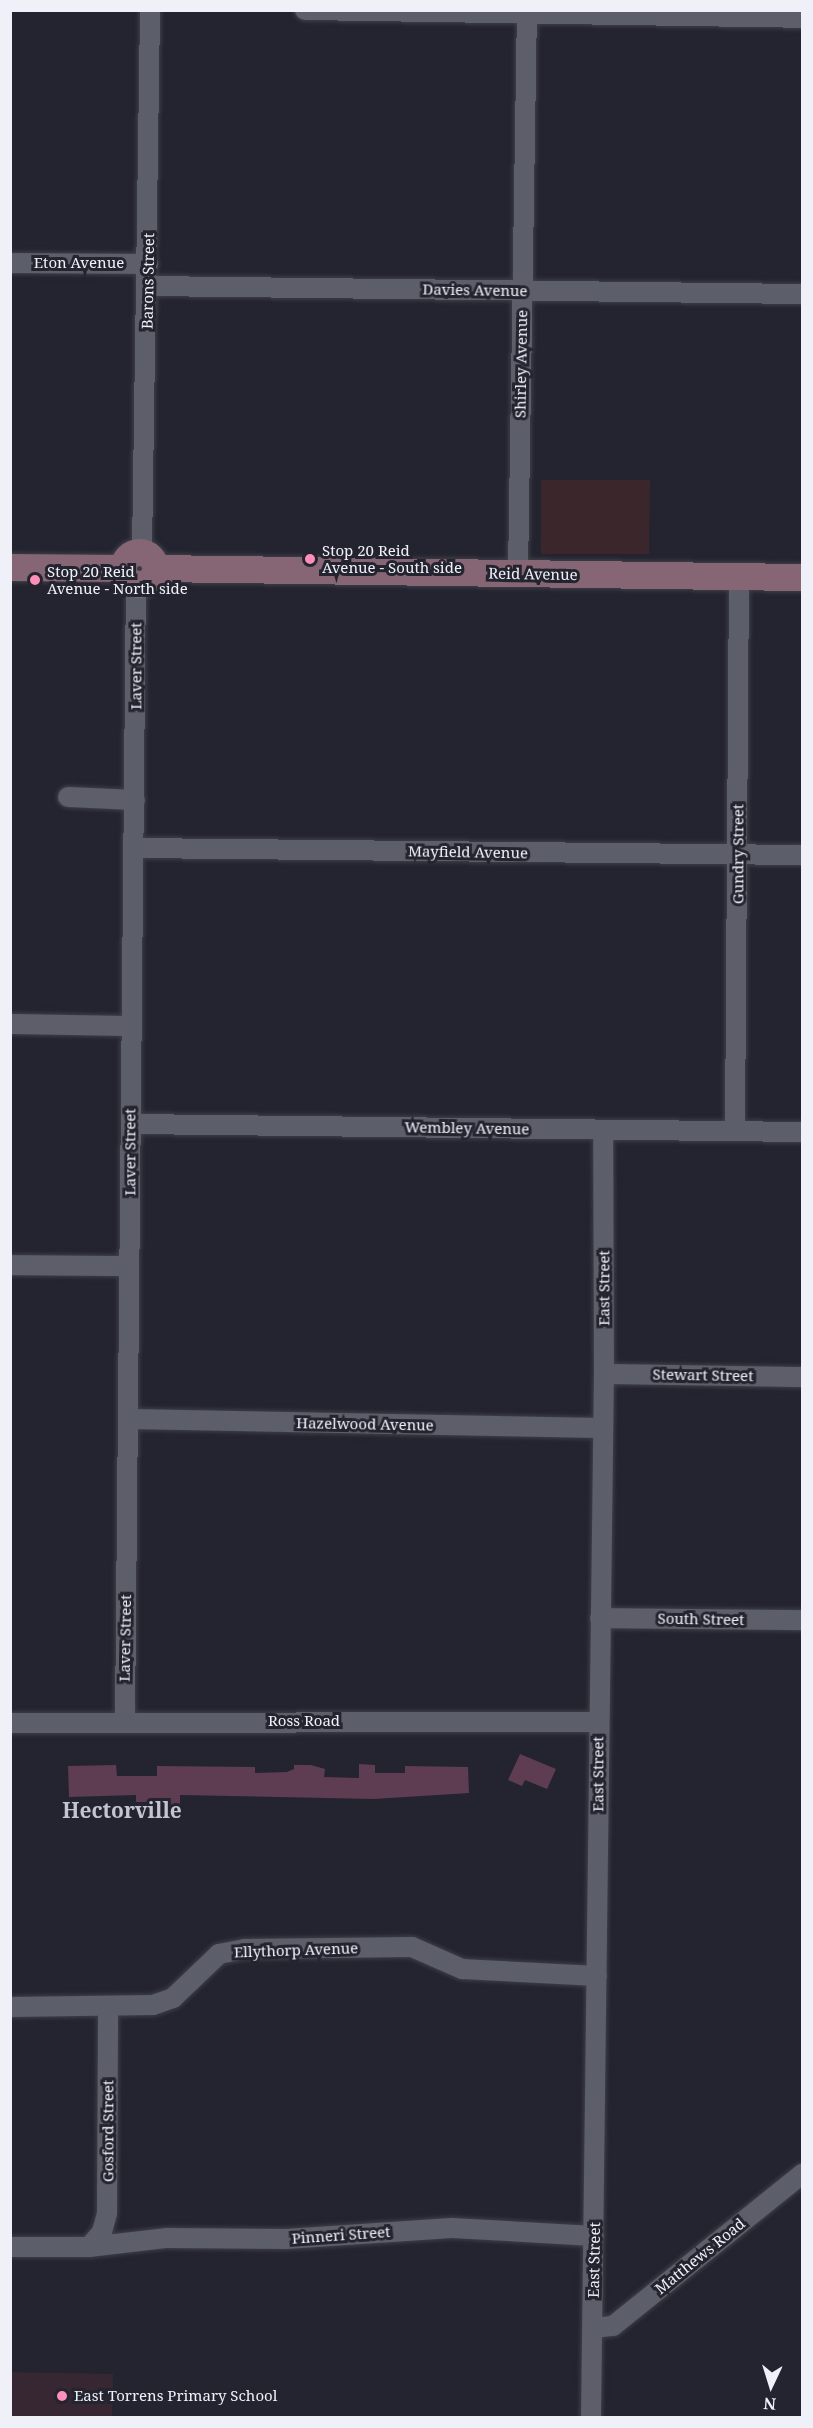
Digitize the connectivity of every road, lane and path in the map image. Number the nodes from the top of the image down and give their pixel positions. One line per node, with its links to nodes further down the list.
1 (150, 10): 6 (street, Barons Street)
2 (305, 10): 3 (street)
3 (527, 12): 4 (street); 8 (street, Shirley Avenue)
4 (793, 15)
5 (10, 263): 6 (street, Eton Avenue)
6 (148, 264): 7 (street, Barons Street)
7 (148, 286): 8 (street, Davies Avenue); 11 (street, Barons Street)
8 (522, 290): 9 (street, Davies Avenue); 12 (street, Shirley Avenue)
9 (802, 294)
10 (10, 567): 11 (street, Reid Avenue)
11 (139, 568): 12 (street, Reid Avenue); 16 (street, Laver Street)
12 (518, 574): 13 (street, Reid Avenue)
13 (739, 576): 14 (street, Reid Avenue); 18 (street, Gundry Street)
14 (802, 577)
15 (68, 797): 16 (street)
16 (135, 800): 17 (street, Laver Street)
17 (134, 848): 18 (street, Mayfield Avenue); 21 (street, Laver Street)
18 (739, 855): 19 (street, Mayfield Avenue); 24 (street, Gundry Street)
19 (802, 855)
20 (10, 1024): 21 (street)
21 (130, 1026): 22 (street, Laver Street)
22 (130, 1124): 23 (street, Wembley Avenue); 27 (street, Laver Street)
23 (603, 1130): 24 (street, Wembley Avenue); 28 (street, East Street)
24 (735, 1131): 25 (street, Wembley Avenue)
25 (802, 1132)
26 (10, 1265): 27 (street)
27 (129, 1266): 30 (street, Laver Street)
28 (604, 1374): 29 (street, Stewart Street); 31 (street, East Street)
29 (802, 1377)
30 (128, 1419): 31 (street, Hazelwood Avenue); 34 (street, Laver Street)
31 (603, 1428): 32 (street, East Street)
32 (600, 1618): 33 (street, South Street); 35 (street, East Street)
33 (802, 1620)
34 (124, 1720): 35 (street, Ross Road); 36 (street, Ross Road)
35 (598, 1722): 37 (street, East Street)
36 (10, 1723)
37 (597, 1976): 39 (street, Ellythorp Avenue); 41 (street, East Street)
38 (10, 2007): 39 (street, Ellythorp Avenue)
39 (108, 2009): 43 (street, Gosford Street)
40 (802, 2174): 44 (street, Matthews Road)
41 (594, 2236): 43 (street, Pinneri Street); 44 (street, East Street)
42 (10, 2247): 43 (street, Pinneri Street)
43 (89, 2247)
44 (593, 2328): 45 (street, East Street)
45 (591, 2418)

